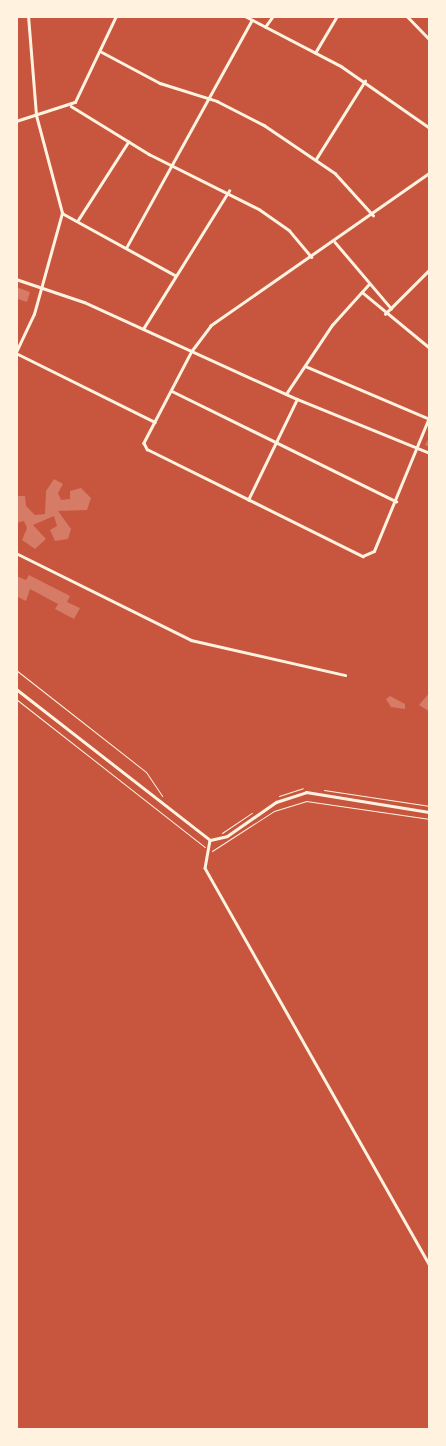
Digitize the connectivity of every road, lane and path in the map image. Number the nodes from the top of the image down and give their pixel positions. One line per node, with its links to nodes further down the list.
1 (28, 16): 15 (street)
2 (116, 16): 10 (street)
3 (245, 16): 7 (street)
4 (273, 16): 8 (street)
5 (337, 16): 11 (street)
6 (407, 16): 9 (street)
7 (252, 20): 8 (street); 13 (street)
8 (265, 27): 11 (street)
9 (430, 40)
10 (100, 51): 13 (street); 14 (street)
11 (316, 53): 12 (street)
12 (365, 81): 17 (street); 19 (street)
13 (211, 100): 19 (street); 20 (street)
14 (71, 106): 15 (street); 18 (street)
15 (36, 114): 16 (street); 23 (street)
16 (16, 121)
17 (430, 128)
18 (128, 142): 20 (street); 25 (street)
19 (316, 159): 24 (street)
20 (175, 164): 22 (street); 27 (street)
21 (429, 175): 24 (street)
22 (229, 191): 28 (street); 30 (street)
23 (62, 213): 25 (street); 33 (street)
24 (374, 215): 26 (street)
25 (78, 220): 27 (street)
26 (335, 242): 28 (street); 32 (street)
27 (126, 248): 30 (street)
28 (312, 257): 39 (street)
29 (430, 269): 35 (street)
30 (175, 275): 37 (street)
31 (16, 280): 33 (street)
32 (368, 285): 34 (street); 35 (street)
33 (42, 288): 37 (street); 40 (street)
34 (362, 292): 36 (street); 41 (street)
35 (391, 308): 36 (street)
36 (384, 314): 38 (street)
37 (143, 329): 39 (street)
38 (430, 348)
39 (192, 351): 42 (street); 43 (street)
40 (16, 352): 46 (street)
41 (305, 366): 43 (street); 45 (street)
42 (172, 391): 46 (street); 47 (street)
43 (286, 394): 44 (street)
44 (297, 399): 47 (street); 48 (street)
45 (429, 418): 48 (street)
46 (155, 422): 50 (street)
47 (276, 442): 50 (street); 51 (street)
48 (415, 445): 49 (street); 51 (street)
49 (430, 453)
50 (248, 500): 51 (street)
51 (396, 501)
52 (16, 553): 54 (street)
53 (16, 670): 60 (path)
54 (345, 675)
55 (16, 689): 66 (street)
56 (16, 699): 67 (path)
57 (306, 788): 59 (path)
58 (316, 789): 61 (path)
59 (274, 799)
60 (166, 803)
61 (430, 806)
62 (254, 812): 65 (path)
63 (430, 812): 66 (street)
64 (430, 820): 68 (path)
65 (222, 833)
66 (210, 840): 67 (street)
67 (207, 848): 69 (street)
68 (212, 851)
69 (430, 1266)

